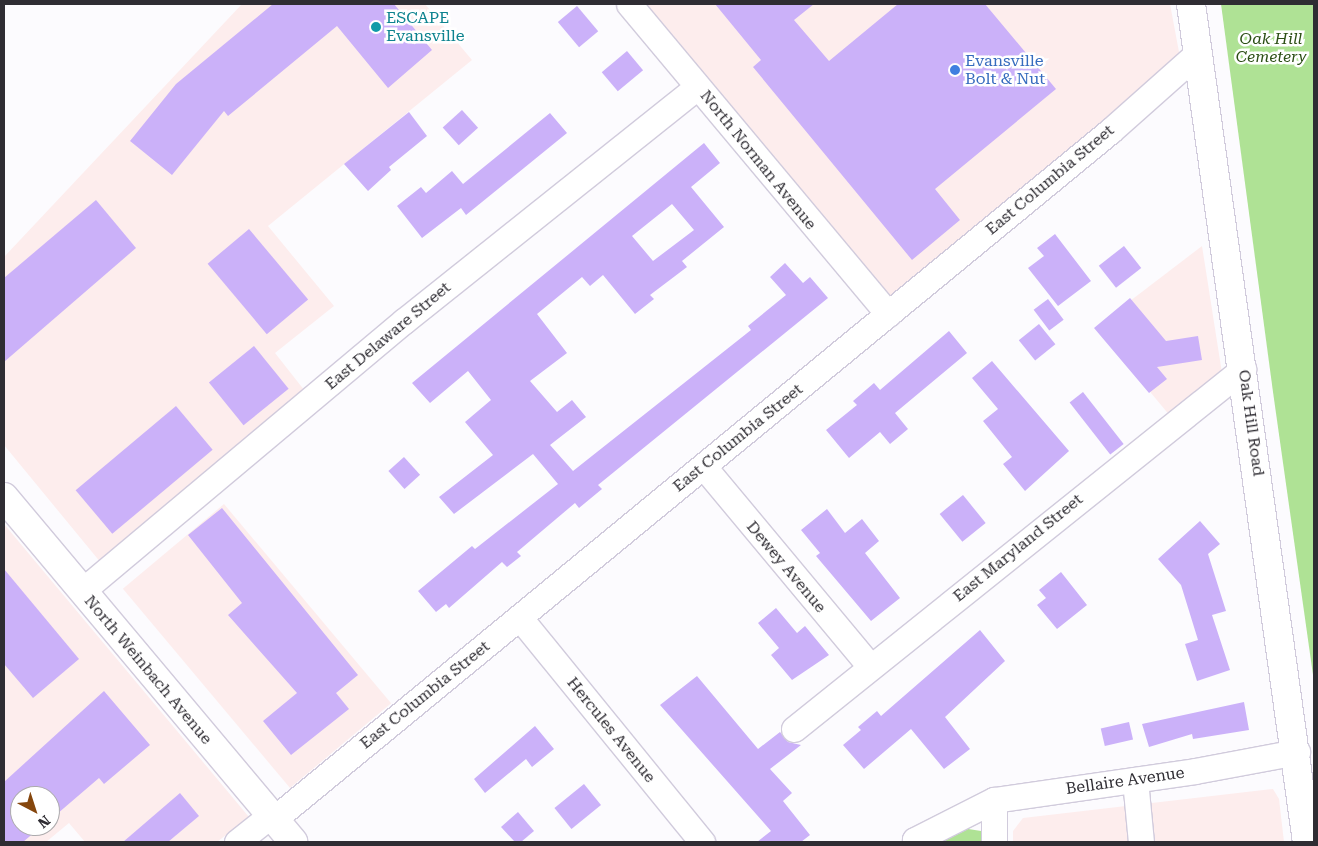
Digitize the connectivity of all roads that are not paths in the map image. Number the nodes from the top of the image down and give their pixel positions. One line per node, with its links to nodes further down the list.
1 (629, 4): 4 (street, North Norman Avenue)
2 (1191, 4): 3 (main road, Oak Hill Road)
3 (1198, 53): 5 (street, East Columbia Street); 6 (main road, Oak Hill Road)
4 (697, 87): 5 (street, North Norman Avenue); 9 (street, East Delaware Street)
5 (888, 314): 7 (street, East Columbia Street)
6 (1243, 369): 11 (street, East Maryland Street); 13 (main road, Oak Hill Road)
7 (704, 467): 10 (street, East Columbia Street); 11 (street, Dewey Avenue)
8 (4, 497): 9 (main road, North Weinbach Avenue)
9 (82, 591): 16 (main road, North Weinbach Avenue)
10 (520, 618): 16 (street, East Columbia Street); 19 (street, Hercules Avenue)
11 (870, 666): 12 (street, East Maryland Street)
12 (794, 730)
13 (1297, 752): 14 (street, Bellaire Avenue); 23 (main road, Oak Hill Road)
14 (1135, 780): 15 (street, Bellaire Avenue); 22 (street)
15 (994, 800): 20 (street, Bellaire Avenue); 21 (street)
16 (272, 817): 17 (street, East Columbia Street); 18 (main road, North Weinbach Avenue)
17 (237, 842)
18 (293, 842)
19 (702, 842)
20 (917, 842)
21 (994, 842)
22 (1141, 842)
23 (1307, 842)

